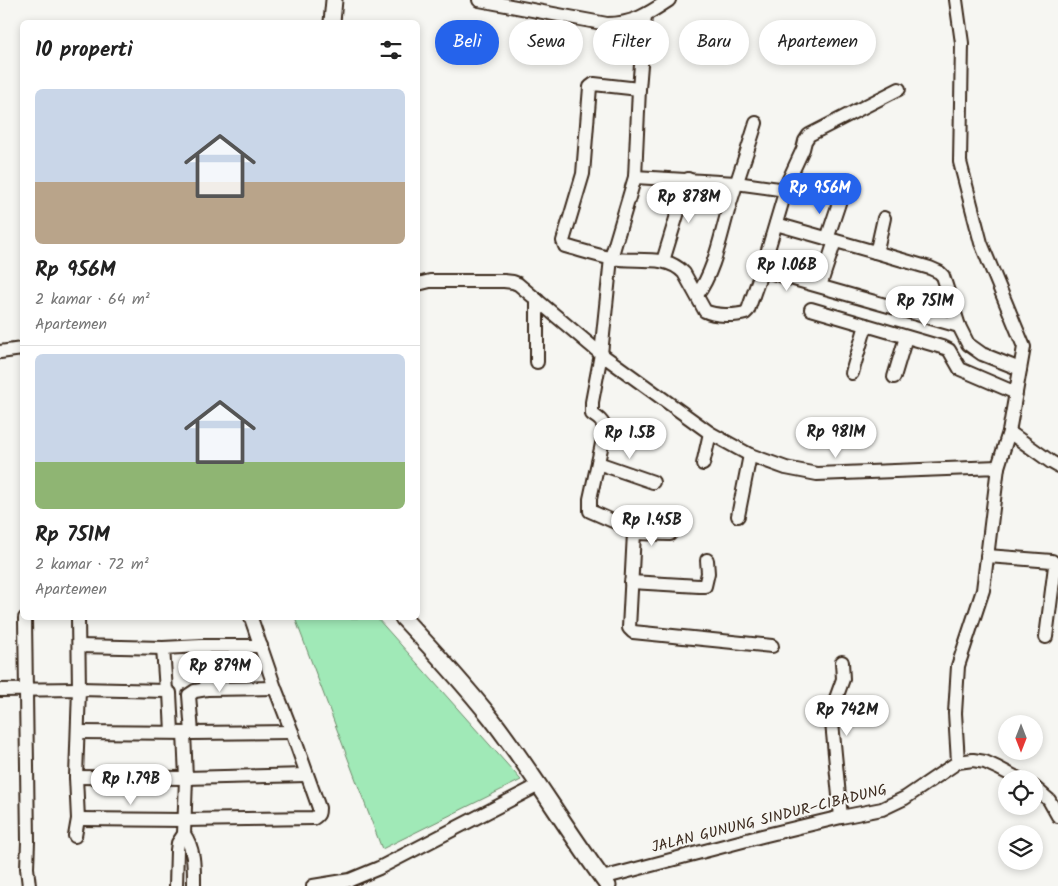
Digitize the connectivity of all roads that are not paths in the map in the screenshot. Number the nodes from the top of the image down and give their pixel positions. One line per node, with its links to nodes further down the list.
1 (334, 0): 6 (main road)
2 (479, 0): 5 (street)
3 (669, 0): 5 (street)
4 (956, 0): 34 (street)
5 (646, 16): 7 (street)
6 (332, 20)
7 (639, 88): 10 (street); 19 (street)
8 (899, 88): 13 (street)
9 (756, 123): 12 (street)
10 (635, 177): 11 (street); 19 (street)
11 (688, 179): 12 (street); 20 (street)
12 (736, 183): 13 (street); 24 (street)
13 (783, 192): 16 (street)
14 (840, 200): 17 (street)
15 (884, 218): 18 (street)
16 (776, 224): 17 (street); 21 (street)
17 (831, 240): 18 (street); 23 (street)
18 (875, 252): 28 (street)
19 (611, 258): 20 (street); 32 (street)
20 (663, 261): 24 (street)
21 (762, 270): 23 (street); 24 (street)
22 (420, 284): 25 (street)
23 (820, 286): 28 (street)
24 (697, 295)
25 (537, 300): 32 (street); 33 (street)
26 (811, 309): 27 (street)
27 (866, 325): 29 (street); 35 (street)
28 (959, 326): 34 (street)
29 (906, 337): 36 (street); 37 (street)
30 (20, 349): 31 (street)
31 (0, 352)
32 (601, 354): 39 (street); 41 (street)
33 (537, 362)
34 (1020, 369): 37 (street)
35 (852, 373)
36 (894, 377)
37 (1016, 393): 38 (street)
38 (1009, 432): 43 (street); 44 (street)
39 (710, 433): 40 (street); 42 (street)
40 (750, 455): 44 (street); 46 (street)
41 (598, 463): 45 (street); 47 (street)
42 (703, 464)
43 (1058, 466)
44 (998, 467): 49 (street)
45 (653, 482)
46 (738, 516)
47 (634, 533): 48 (street); 51 (street)
48 (670, 534)
49 (987, 556): 56 (street); 72 (street)
50 (707, 560): 51 (street)
51 (631, 582): 60 (street)
52 (25, 620): 66 (street)
53 (78, 620): 57 (street)
54 (252, 620): 59 (street)
55 (406, 620): 77 (main road)
56 (1046, 637)
57 (79, 646): 61 (street); 64 (street)
58 (202, 646): 59 (street); 61 (street); 67 (street)
59 (261, 646): 63 (street)
60 (772, 646)
61 (163, 648): 68 (street)
62 (842, 662): 80 (street)
63 (275, 688): 67 (street); 70 (street)
64 (79, 689): 66 (street); 68 (street); 69 (street)
65 (0, 690): 66 (street)
66 (27, 690): 87 (street)
67 (207, 690): 71 (street)
68 (166, 691): 71 (street)
69 (78, 732): 71 (street); 75 (street)
70 (292, 732): 71 (street); 74 (street)
71 (183, 733): 76 (street)
72 (958, 762): 73 (street); 80 (street, JALAN GUNUNG SINDUR–CIBADUNG)
73 (1002, 770)
74 (306, 775): 76 (street); 82 (street)
75 (76, 777): 76 (street); 81 (street)
76 (186, 778): 82 (street)
77 (539, 785): 85 (street); 86 (main road)
78 (1043, 795): 79 (street)
79 (1058, 816)
80 (841, 817): 86 (street, JALAN GUNUNG SINDUR–CIBADUNG)
81 (78, 819): 82 (street); 84 (street)
82 (184, 820): 83 (street)
83 (184, 834): 88 (street); 89 (street)
84 (75, 836)
85 (355, 881): 90 (street)
86 (605, 882)
87 (29, 886)
88 (176, 886)
89 (194, 886)
90 (313, 886)

